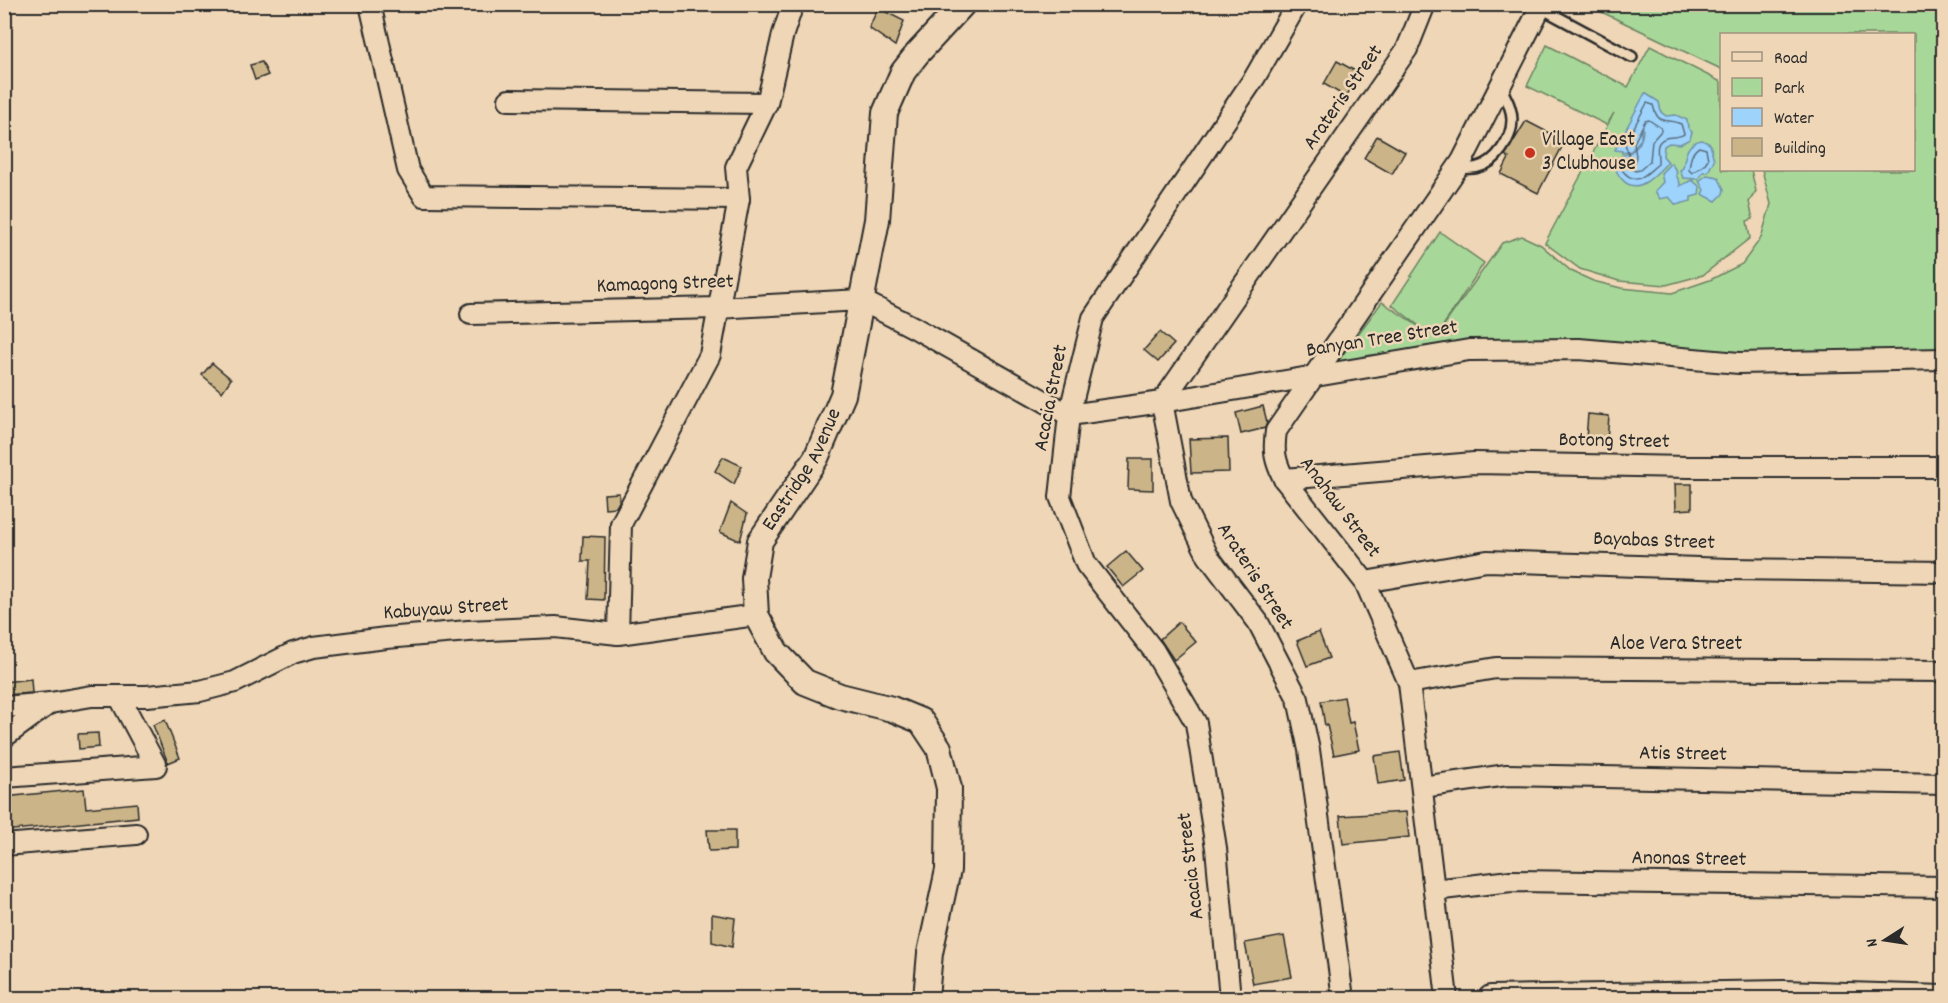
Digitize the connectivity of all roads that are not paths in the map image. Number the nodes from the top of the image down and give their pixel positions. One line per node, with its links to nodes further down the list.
1 (370, 4): 12 (street)
2 (793, 4): 10 (street)
3 (963, 4): 13 (street, Eastridge Avenue)
4 (1297, 4): 19 (street, Acacia Street)
5 (1425, 4): 18 (street, Arateris Street)
6 (1541, 6): 7 (lane); 8 (street, Anahaw Street)
7 (1632, 57)
8 (1500, 87): 11 (street, Anahaw Street); 11 (lane)
9 (509, 100): 10 (street)
10 (767, 103): 12 (street)
11 (1456, 169): 17 (street, Anahaw Street)
12 (739, 199): 14 (street)
13 (861, 300): 14 (street, Kamagong Street); 19 (street); 24 (street, Eastridge Avenue)
14 (717, 308): 15 (street, Kamagong Street); 25 (street)
15 (471, 314)
16 (1944, 359): 17 (street, Banyan Tree Street)
17 (1313, 376): 18 (street, Banyan Tree Street); 21 (street, Anahaw Street)
18 (1162, 402): 19 (street, Banyan Tree Street); 43 (street, Arateris Street)
19 (1069, 415): 42 (street, Acacia Street)
20 (1944, 467): 21 (street, Botong Street)
21 (1284, 479): 23 (street, Anahaw Street)
22 (1944, 572): 23 (street, Bayabas Street)
23 (1365, 582): 27 (street, Anahaw Street)
24 (756, 615): 25 (street, Kabuyaw Street); 41 (street, Eastridge Avenue)
25 (618, 634): 28 (street, Kabuyaw Street)
26 (1944, 671): 27 (street, Aloe Vera Street)
27 (1409, 683): 34 (street, Anahaw Street)
28 (120, 696): 29 (street, Kabuyaw Street); 32 (street)
29 (50, 703): 30 (street, Kabuyaw Street); 31 (street)
30 (4, 707)
31 (4, 737)
32 (4, 777)
33 (1944, 784): 34 (street, Atis Street)
34 (1422, 787): 38 (street, Anahaw Street)
35 (136, 834): 36 (street)
36 (4, 844)
37 (1944, 887): 38 (street, Anonas Street)
38 (1434, 890): 44 (street, Anahaw Street)
39 (1528, 998): 40 (street); 45 (street)
40 (1944, 998)
41 (926, 999)
42 (1230, 999)
43 (1343, 999)
44 (1447, 999)
45 (1491, 999)

